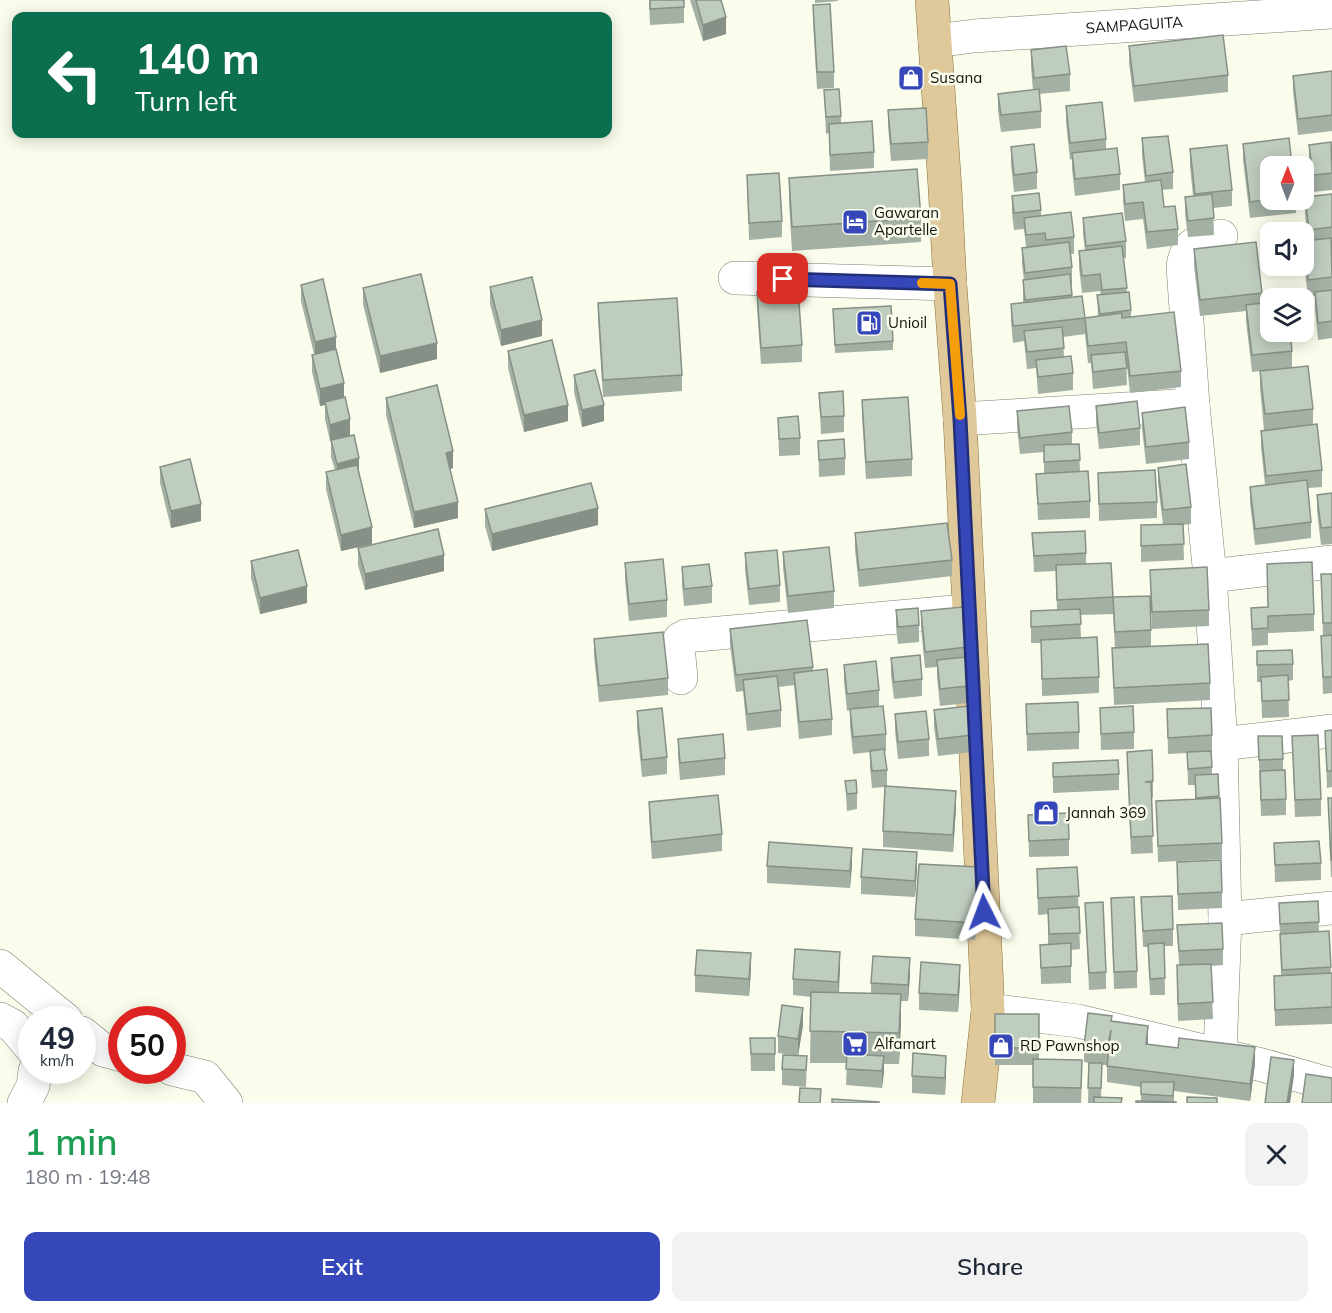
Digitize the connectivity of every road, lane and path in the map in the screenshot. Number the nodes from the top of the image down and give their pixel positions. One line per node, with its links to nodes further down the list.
1 (932, 0): 4 (main road)
2 (1259, 9): 3 (street, SAMPAGUITA); 4 (street, SAMPAGUITA)
3 (1332, 12)
4 (935, 41): 7 (main road)
5 (1221, 236): 8 (street)
6 (735, 278): 7 (street)
7 (950, 284): 9 (main road)
8 (1193, 405): 9 (street); 11 (street)
9 (960, 419): 12 (main road)
10 (1332, 562): 11 (street)
11 (1210, 576): 15 (street)
12 (970, 611): 13 (street); 20 (main road)
13 (681, 678)
14 (1332, 731): 15 (street)
15 (1221, 744): 17 (street)
16 (1332, 908): 17 (street)
17 (1226, 919): 23 (street)
18 (0, 966): 19 (street)
19 (49, 1006)
20 (988, 1010): 23 (street); 29 (main road)
21 (0, 1019): 22 (street)
22 (18, 1032)
23 (1220, 1055): 26 (street)
24 (186, 1072): 28 (street)
25 (33, 1084): 27 (street)
26 (1332, 1086)
27 (24, 1103)
28 (226, 1103)
29 (978, 1103)

